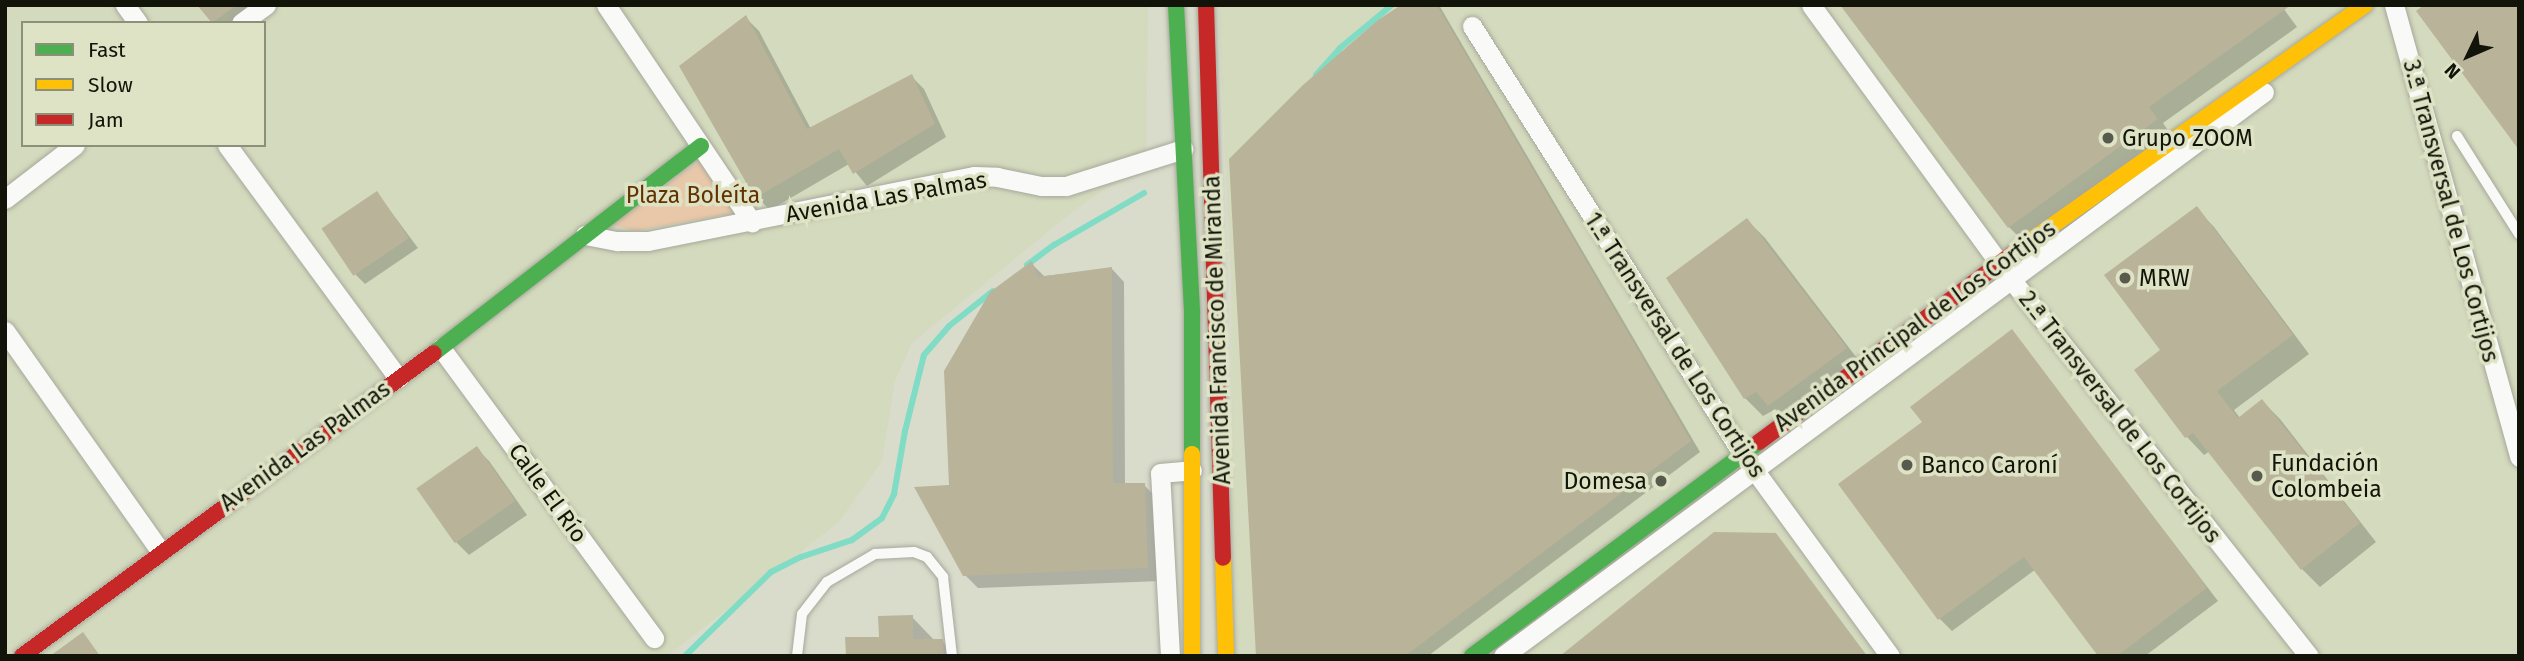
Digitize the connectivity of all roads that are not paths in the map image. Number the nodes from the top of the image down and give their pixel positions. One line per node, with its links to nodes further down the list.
1 (125, 5): 10 (street)
2 (266, 5): 11 (street)
3 (606, 5): 14 (street)
4 (1176, 5): 17 (street, Avenida Francisco de Miranda)
5 (1206, 5): 38 (street, Avenida Francisco de Miranda)
6 (1811, 5): 22 (street, 2.ª Transversal de Los Cortijos)
7 (2365, 5): 22 (street, Avenida Principal de Los Cortijos)
8 (2383, 5): 23 (street, Avenida Principal de Los Cortijos)
9 (2394, 5): 28 (street, 3.ª Transversal de Los Cortijos)
10 (137, 21)
11 (244, 21)
12 (1472, 26): 27 (street, 1.ª Transversal de Los Cortijos)
13 (2458, 136): 20 (lane)
14 (701, 146): 19 (street); 21 (street, Avenida Las Palmas)
15 (72, 147): 18 (street)
16 (228, 147): 26 (street)
17 (1183, 149): 19 (street, Avenida Las Palmas); 29 (street, Avenida Francisco de Miranda)
18 (5, 199)
19 (752, 222): 21 (street, Avenida Las Palmas)
20 (2519, 233)
21 (585, 235): 25 (street, Avenida Las Palmas)
22 (2000, 262): 23 (street, 2.ª Transversal de Los Cortijos); 27 (street, Avenida Principal de Los Cortijos)
23 (2011, 279): 30 (street, Avenida Principal de Los Cortijos); 42 (street, 2.ª Transversal de Los Cortijos)
24 (5, 331): 31 (street)
25 (441, 348): 26 (street, Avenida Las Palmas); 32 (street, Calle El Río)
26 (398, 378): 31 (street, Avenida Las Palmas)
27 (1742, 453): 30 (street, 1.ª Transversal de Los Cortijos); 39 (street, Avenida Principal de Los Cortijos)
28 (2519, 457)
29 (1192, 470): 36 (street, Avenida Francisco de Miranda); 37 (street, Avenida Francisco de Miranda)
30 (1755, 470): 40 (street, Avenida Principal de Los Cortijos); 41 (street, 1.ª Transversal de Los Cortijos)
31 (160, 551): 33 (street, Avenida Las Palmas)
32 (654, 638)
33 (25, 655)
34 (797, 656): 35 (lane)
35 (952, 656)
36 (1170, 656)
37 (1192, 656)
38 (1226, 656)
39 (1472, 656)
40 (1503, 656)
41 (1890, 656)
42 (2309, 656)

